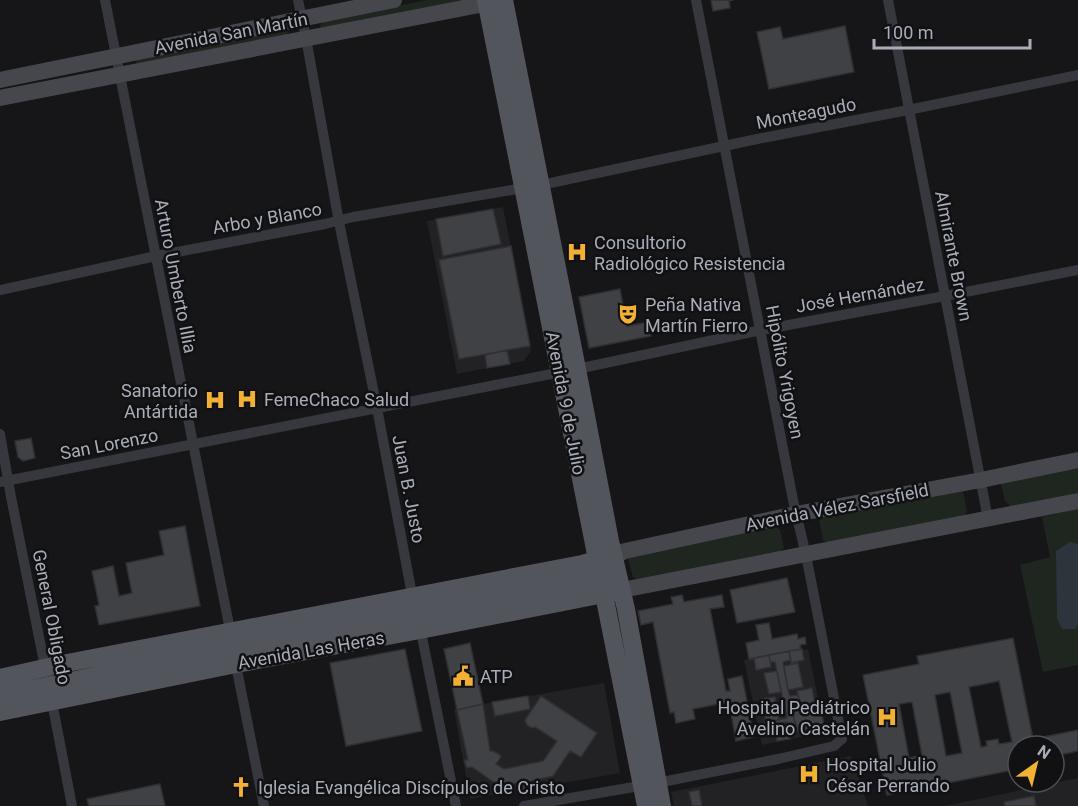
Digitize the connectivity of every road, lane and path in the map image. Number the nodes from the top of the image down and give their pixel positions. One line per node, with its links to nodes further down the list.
1 (105, 0): 9 (street, Arturo Umberto Illia)
2 (298, 0): 7 (street, Juan B. Justo)
3 (394, 0): 7 (main road, Avenida San Martín)
4 (696, 0): 15 (street, Hipólito Yrigoyen)
5 (888, 0): 14 (street, Almirante Brown)
6 (495, 1): 8 (main road, Avenida San Martín); 16 (main road, Avenida 9 de Julio); 17 (main road, Avenida 9 de Julio)
7 (302, 18): 8 (street, Juan B. Justo); 9 (main road, Avenida San Martín)
8 (306, 38): 10 (main road, Avenida San Martín); 18 (street, Juan B. Justo)
9 (117, 57): 10 (street, Arturo Umberto Illia); 12 (main road, Avenida San Martín)
10 (120, 75): 13 (main road, Avenida San Martín); 19 (street, Arturo Umberto Illia)
11 (1078, 75): 14 (street, Monteagudo)
12 (0, 80)
13 (0, 98)
14 (909, 110): 15 (street, Monteagudo); 22 (street, Almirante Brown)
15 (724, 146): 16 (street, Monteagudo); 23 (street, Hipólito Yrigoyen)
16 (541, 185): 17 (street, Arbo y Blanco); 24 (main road, Avenida 9 de Julio)
17 (523, 188): 18 (street, Arbo y Blanco); 24 (main road, Avenida 9 de Julio)
18 (339, 222): 19 (street, Arbo y Blanco); 25 (street, Juan B. Justo)
19 (156, 255): 21 (street, Arbo y Blanco); 27 (street, Arturo Umberto Illia)
20 (1078, 270): 22 (street, José Hernández)
21 (0, 290)
22 (945, 296): 23 (street, José Hernández); 29 (street, Almirante Brown)
23 (761, 330): 24 (street, José Hernández); 32 (street, Hipólito Yrigoyen)
24 (569, 370): 25 (street, San Lorenzo); 35 (main road, Avenida 9 de Julio)
25 (377, 408): 27 (street, San Lorenzo); 36 (street, Juan B. Justo)
26 (0, 434): 30 (street, General Obligado)
27 (193, 445): 30 (street, San Lorenzo); 37 (street, Arturo Umberto Illia)
28 (1078, 460): 29 (main road, Avenida Vélez Sarsfield)
29 (981, 480): 32 (main road, Avenida Vélez Sarsfield); 33 (street, Almirante Brown)
30 (4, 481): 39 (street, General Obligado)
31 (1078, 501): 33 (main road)
32 (796, 514): 34 (street, Hipólito Yrigoyen); 35 (main road, Avenida Vélez Sarsfield)
33 (988, 519): 34 (main road)
34 (806, 555): 35 (main road); 42 (street, Hipólito Yrigoyen)
35 (607, 575): 36 (main road, Avenida Las Heras); 36 (main road, Avenida Las Heras); 42 (main road, Avenida 9 de Julio)
36 (416, 614): 37 (main road, Avenida Las Heras); 45 (street, Juan B. Justo)
37 (233, 648): 39 (main road, Avenida Las Heras); 44 (street, Arturo Umberto Illia)
38 (0, 678): 39 (main road, Avenida Las Heras)
39 (49, 685): 40 (main road, Avenida Las Heras); 41 (main road, Avenida Las Heras); 43 (street, General Obligado)
40 (0, 696)
41 (0, 712)
42 (650, 784): 46 (street); 47 (main road, Avenida 9 de Julio); 48 (main road, Avenida 9 de Julio)
43 (72, 806)
44 (264, 806)
45 (456, 806)
46 (524, 806)
47 (646, 806)
48 (662, 806)

